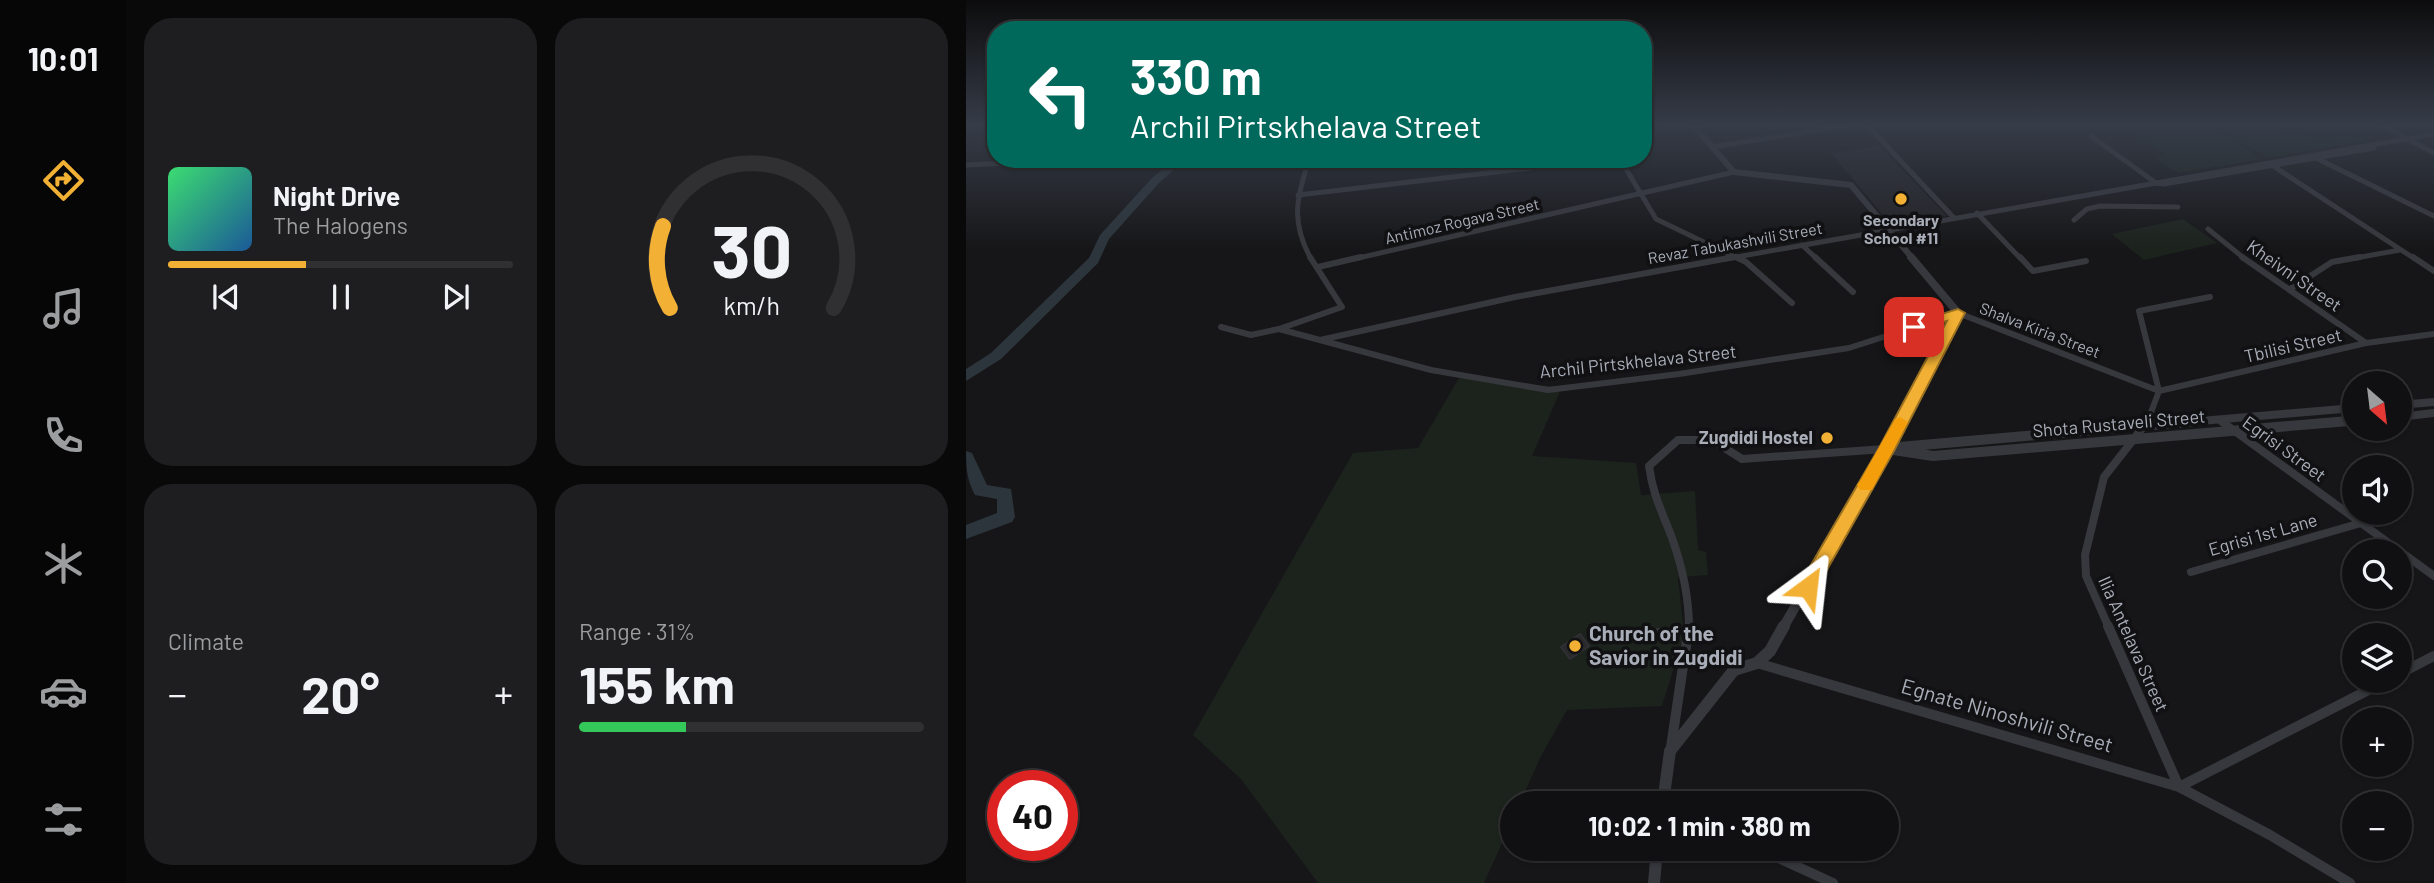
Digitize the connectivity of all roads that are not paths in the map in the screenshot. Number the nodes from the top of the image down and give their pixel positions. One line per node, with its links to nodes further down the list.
1 (1730, 167): 11 (street)
2 (1907, 167): 20 (street)
3 (2134, 167): 12 (street)
4 (2239, 167): 12 (street, Revaz Tabukashvili Street)
5 (2266, 167): 12 (street, Revaz Tabukashvili Street)
6 (2275, 167): 25 (street)
7 (2335, 167): 19 (street)
8 (1306, 168): 14 (street)
9 (1531, 168): 14 (street)
10 (1625, 168): 13 (street)
11 (1734, 172): 13 (street, Antimoz Rogava Street); 22 (street, Shalva Kiria Street)
12 (2156, 183): 15 (street, Revaz Tabukashvili Street)
13 (1639, 192): 26 (street); 28 (street, Antimoz Rogava Street)
14 (1298, 195): 28 (street)
15 (2083, 195): 16 (street); 18 (street, Revaz Tabukashvili Street)
16 (2097, 207): 17 (street); 21 (street)
17 (2178, 207)
18 (1978, 213): 20 (street, Revaz Tabukashvili Street); 27 (street)
19 (2434, 216)
20 (1954, 218): 22 (street, Revaz Tabukashvili Street)
21 (2074, 220)
22 (1886, 229): 24 (street, Revaz Tabukashvili Street); 34 (street, Shalva Kiria Street)
23 (2208, 229): 30 (street, Kheivni Street)
24 (1802, 244): 26 (street, Revaz Tabukashvili Street); 31 (street)
25 (2401, 250): 29 (street); 30 (street)
26 (1736, 257): 33 (street); 38 (street, Revaz Tabukashvili Street)
27 (2086, 261)
28 (1318, 267): 36 (street)
29 (2434, 271)
30 (2290, 289): 39 (street, Kheivni Street)
31 (1853, 292)
32 (2210, 297): 40 (street)
33 (1792, 303)
34 (1958, 313): 38 (street, Archil Pirtskhelava Street); 40 (street, Shalva Kiria Street); 51 (street)
35 (1221, 327): 36 (street)
36 (1279, 329): 38 (street, Archil Pirtskhelava Street)
37 (2434, 334): 39 (street, Tbilisi Street)
38 (1320, 340)
39 (2366, 343): 40 (street, Tbilisi Street)
40 (2159, 391): 48 (street, Ilia Antelava Street)
41 (2434, 402): 42 (street)
42 (2412, 404)
43 (2342, 409): 46 (street, Shota Rustaveli Street)
44 (2434, 413): 45 (street)
45 (2412, 415)
46 (2219, 420): 48 (street, Shota Rustaveli Street); 49 (street, Egrisi Street)
47 (2342, 422): 49 (street, Shota Rustaveli Street)
48 (2146, 426): 50 (street, Ilia Antelava Street); 51 (street, Shota Rustaveli Street)
49 (2232, 431): 50 (street, Shota Rustaveli Street); 52 (street, Egrisi Street)
50 (2136, 438): 51 (street, Shota Rustaveli Street); 64 (street, Ilia Antelava Street)
51 (1887, 449): 57 (street, Shota Rustaveli Street); 60 (street)
52 (2342, 509)
53 (2354, 525): 55 (street, Egrisi 1st Lane)
54 (2364, 525): 56 (street, Egrisi Street)
55 (2191, 572)
56 (2434, 576)
57 (1689, 629): 58 (street); 63 (street)
58 (1597, 636)
59 (2434, 656): 61 (street)
60 (1757, 663): 63 (street); 64 (street, Egnate Ninoshvili Street)
61 (2412, 667)
62 (2363, 693): 64 (street)
63 (1670, 751): 65 (street)
64 (2179, 787): 70 (street, Egnate Ninoshvili Street)
65 (1665, 791)
66 (1656, 861): 68 (street)
67 (1785, 861): 69 (street)
68 (1654, 883)
69 (1833, 883)
70 (2350, 883)

